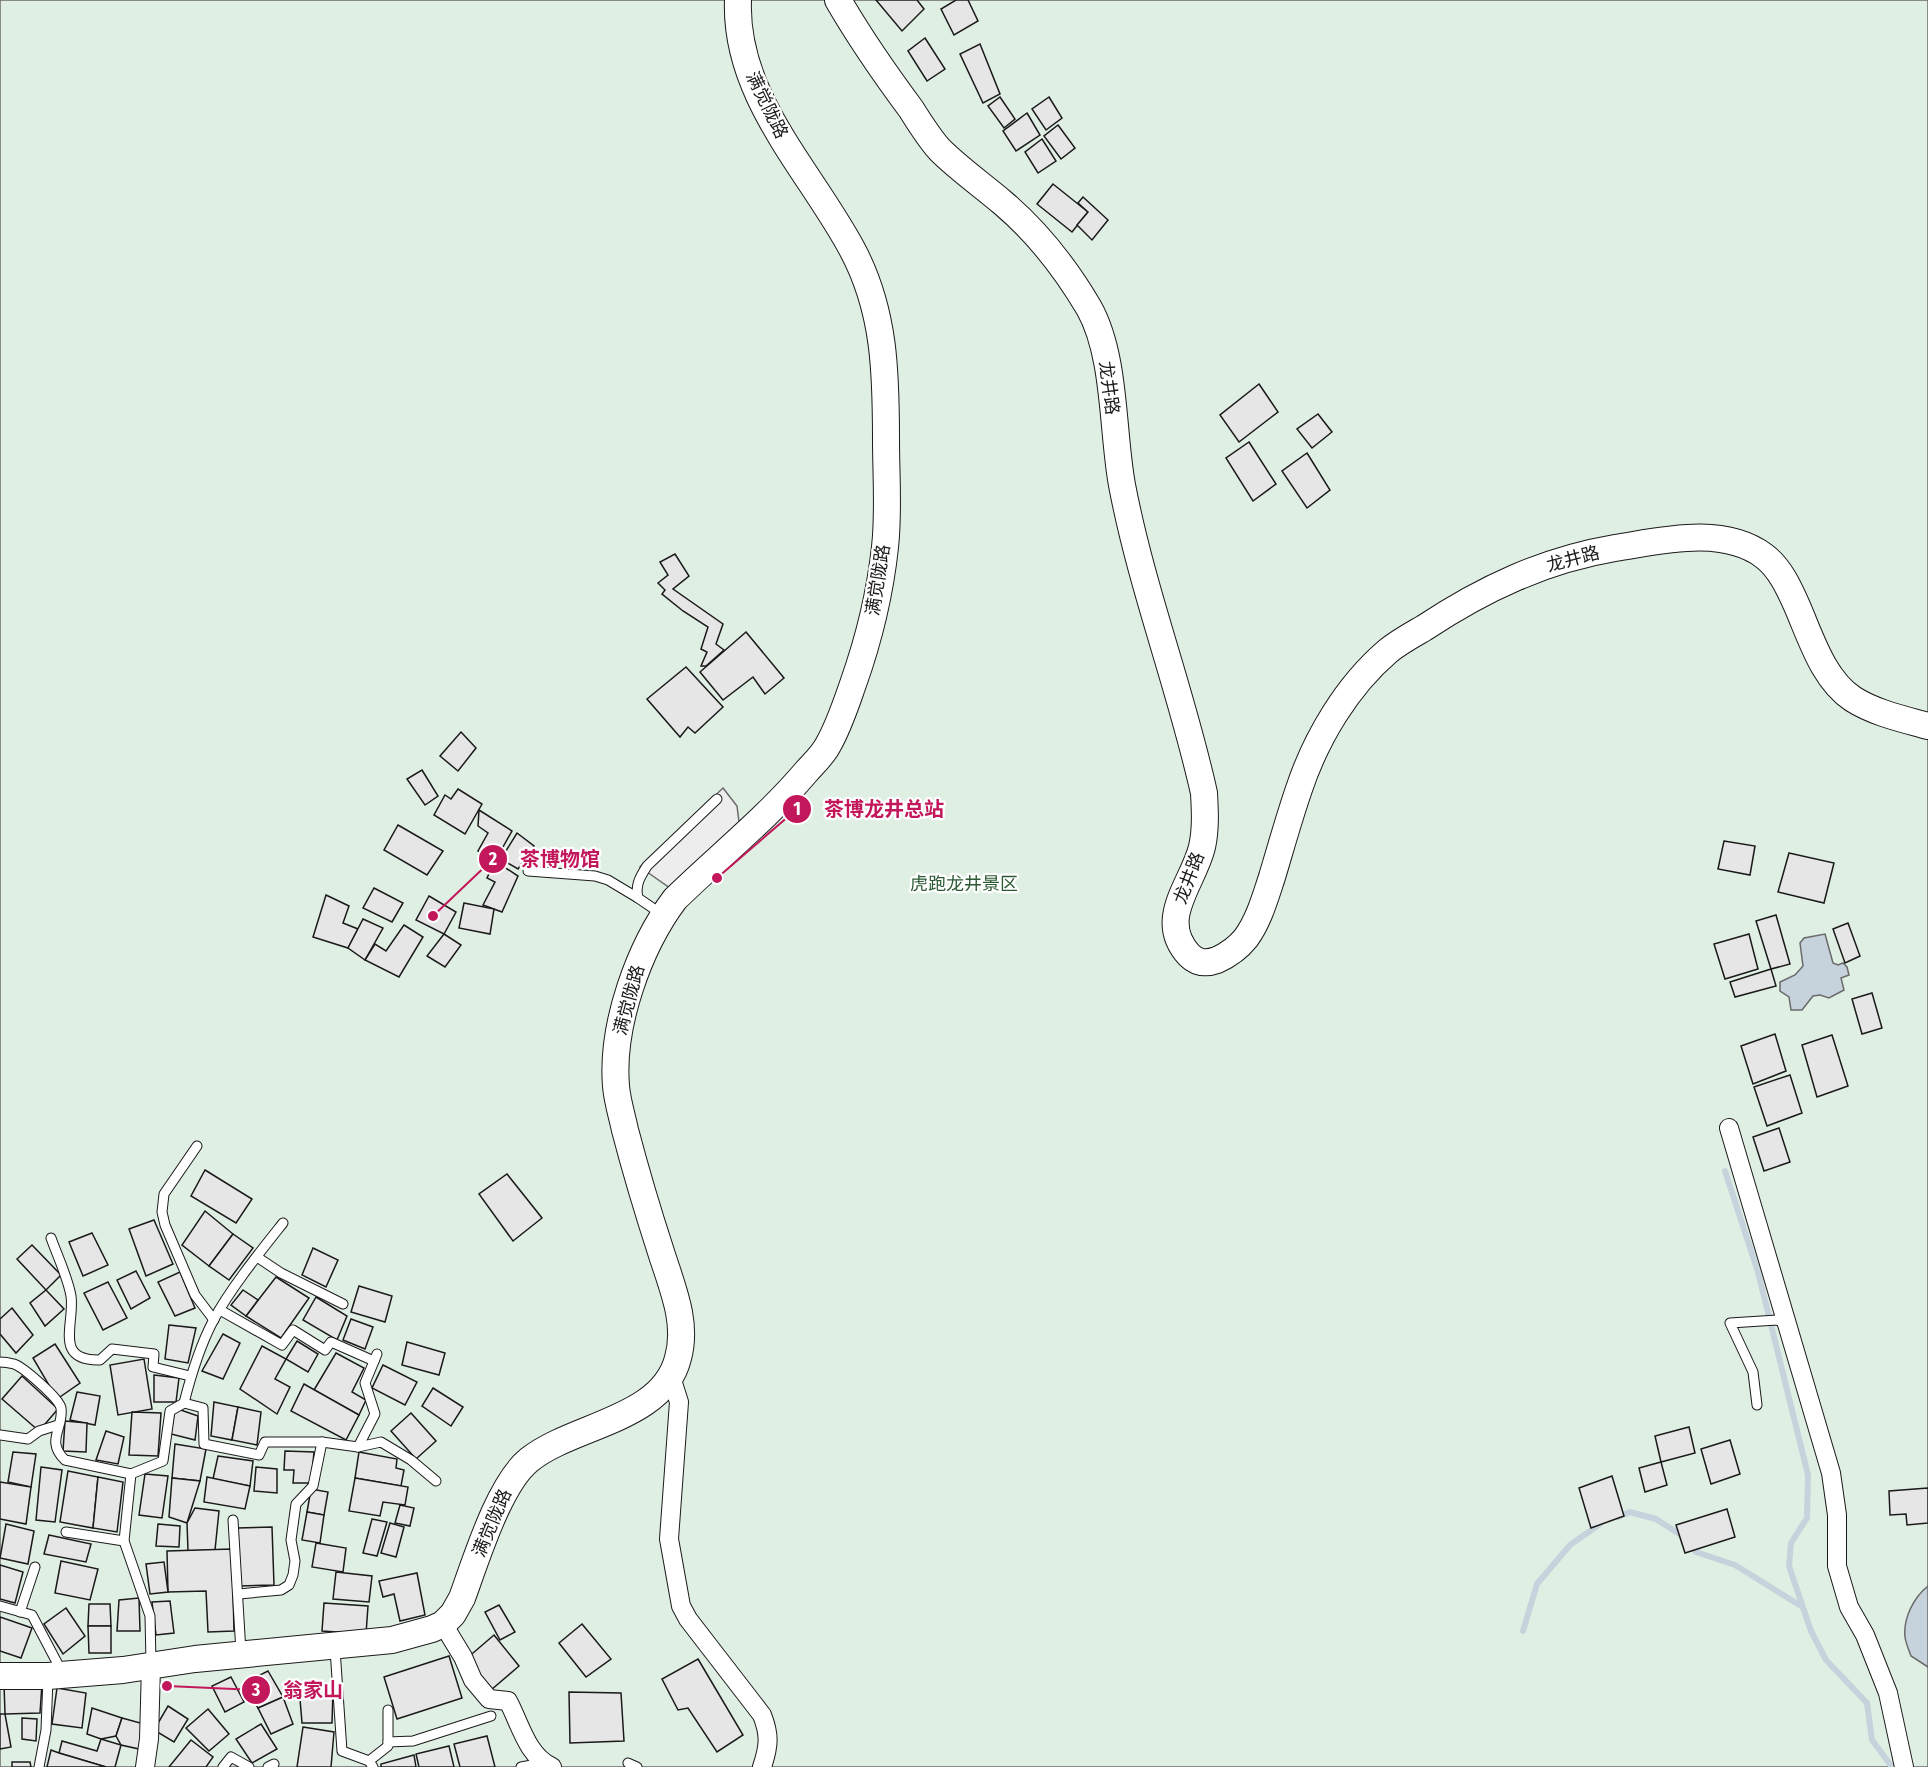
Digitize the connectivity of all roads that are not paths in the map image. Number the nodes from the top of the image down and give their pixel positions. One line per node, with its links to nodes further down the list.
1 (738, 0): 7 (street, 满觉陇路)
2 (838, 0): 3 (street, 龙井路)
3 (1928, 726)
4 (717, 799): 6 (lane)
5 (528, 871): 6 (lane)
6 (638, 898): 7 (lane)
7 (663, 915): 19 (street, 满觉陇路)
8 (1729, 1128): 16 (street)
9 (197, 1146): 15 (lane)
10 (283, 1223): 12 (lane)
11 (51, 1238): 18 (lane)
12 (256, 1257): 13 (lane); 14 (lane)
13 (343, 1304)
14 (220, 1310): 15 (lane); 25 (lane)
15 (214, 1320): 18 (lane)
16 (1781, 1322): 21 (lane); 52 (street)
17 (0, 1362): 22 (lane)
18 (190, 1376): 20 (lane)
19 (671, 1377): 35 (street, 满觉陇路); 51 (street)
20 (184, 1402): 24 (lane); 26 (lane)
21 (1757, 1405)
22 (58, 1425): 23 (lane); 26 (lane)
23 (0, 1435)
24 (322, 1442): 25 (lane); 32 (lane)
25 (358, 1447): 27 (lane)
26 (131, 1474): 30 (lane)
27 (436, 1481)
28 (233, 1520): 32 (lane)
29 (66, 1532): 30 (lane)
30 (123, 1541): 38 (lane)
31 (35, 1567): 34 (lane)
32 (239, 1594): 37 (lane)
33 (0, 1606): 34 (lane)
34 (20, 1612): 39 (lane)
35 (443, 1624): 36 (street); 45 (street)
36 (335, 1646): 37 (street); 44 (lane)
37 (241, 1655): 38 (street)
38 (151, 1666): 39 (street); 47 (street)
39 (56, 1675): 40 (street); 46 (lane)
40 (0, 1676)
41 (388, 1710): 43 (lane)
42 (491, 1716): 43 (lane)
43 (388, 1742): 44 (lane)
44 (371, 1764)
45 (547, 1765): 50 (lane)
46 (39, 1767)
47 (144, 1767)
48 (223, 1767): 49 (lane)
49 (249, 1767)
50 (521, 1767)
51 (762, 1767)
52 (1904, 1767)

